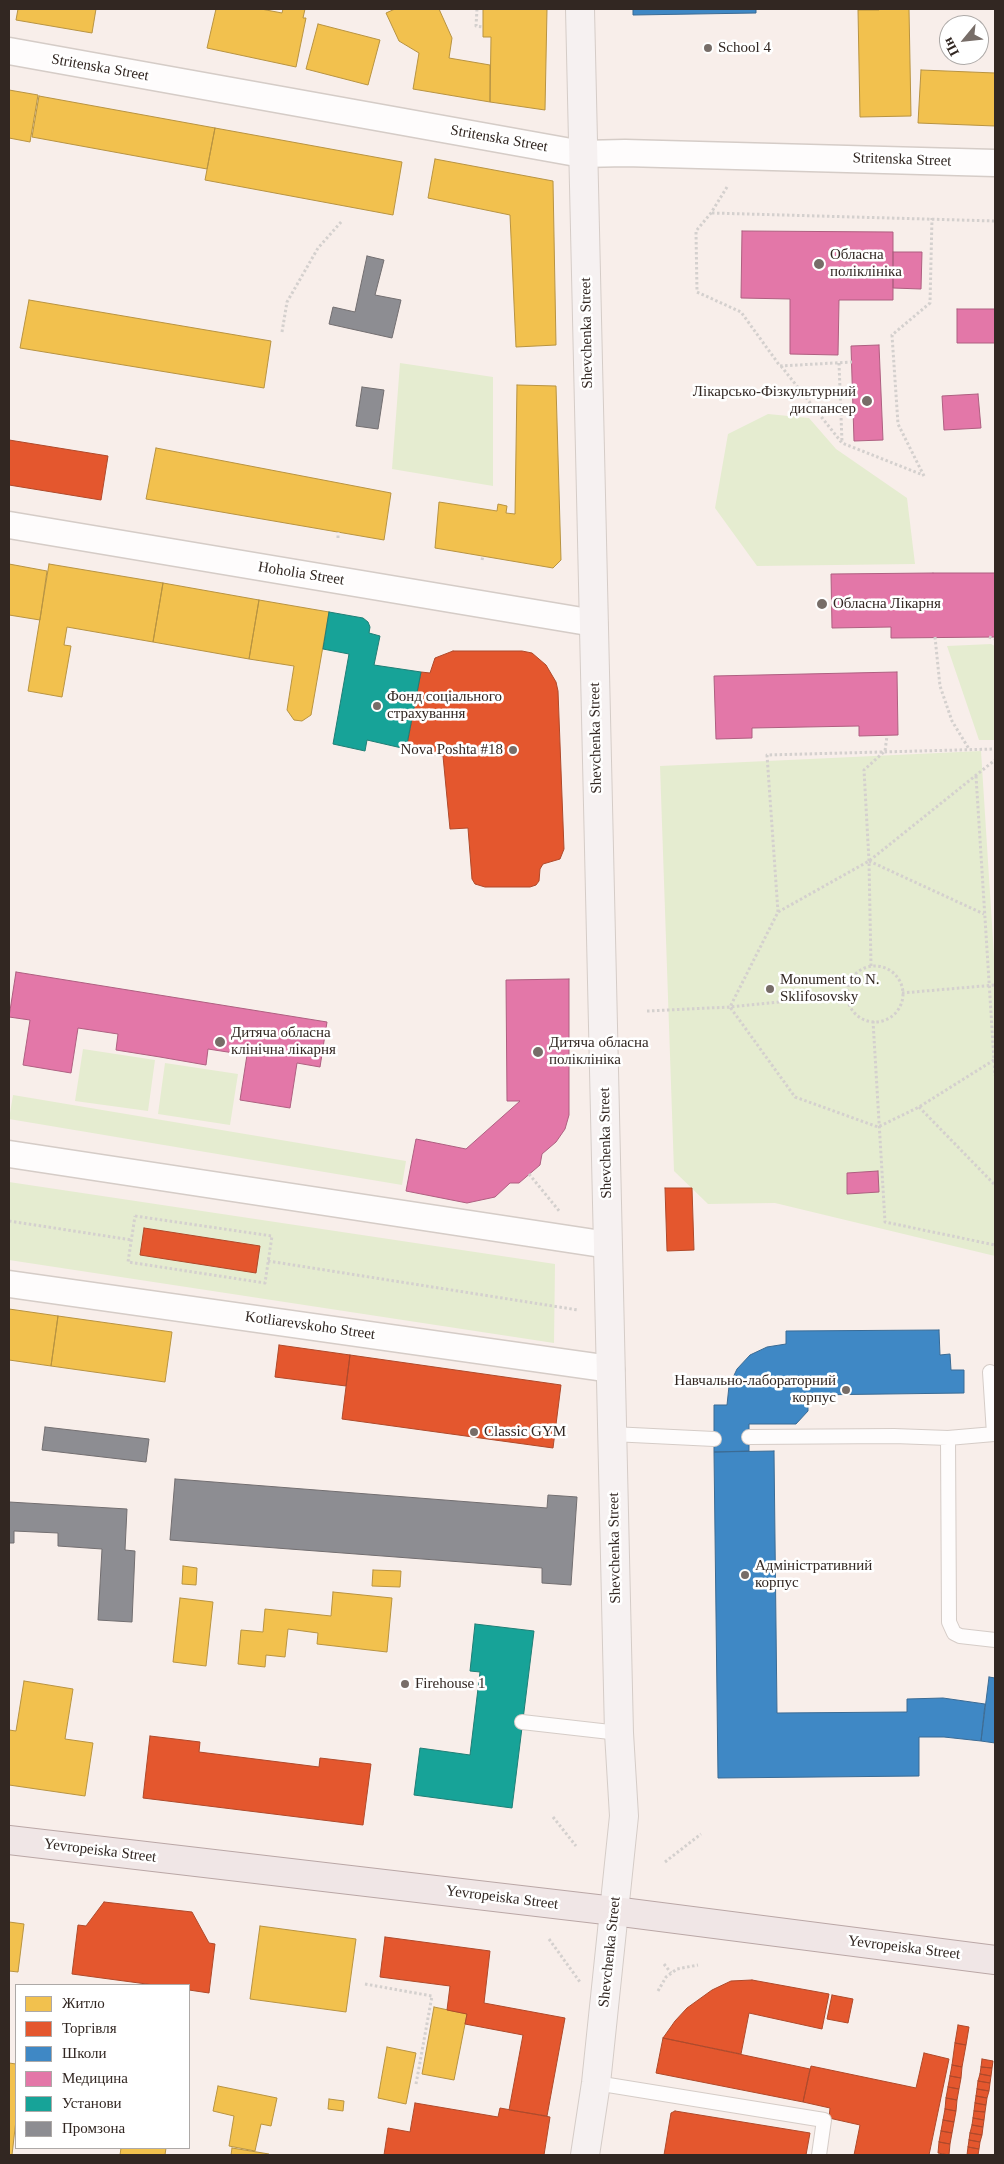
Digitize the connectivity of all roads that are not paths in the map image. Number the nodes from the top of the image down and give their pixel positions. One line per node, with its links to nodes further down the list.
1 (580, 9): 3 (street, Shevchenka Street)
2 (9, 52): 3 (street, Stritenska Street)
3 (582, 154): 4 (street, Stritenska Street); 6 (street, Shevchenka Street)
4 (995, 163)
5 (9, 525): 6 (street, Hoholia Street)
6 (594, 622): 8 (street, Shevchenka Street)
7 (9, 1154): 8 (street)
8 (608, 1245): 10 (street, Shevchenka Street)
9 (9, 1284): 10 (street, Kotliarevskoho Street)
10 (611, 1368): 12 (street, Shevchenka Street)
11 (990, 1372): 13 (lane)
12 (612, 1434): 15 (lane); 19 (street, Shevchenka Street)
13 (995, 1434): 16 (lane)
14 (749, 1437): 16 (lane)
15 (714, 1438)
16 (948, 1438): 17 (lane)
17 (995, 1640)
18 (522, 1722): 19 (lane)
19 (619, 1733): 21 (street, Shevchenka Street)
20 (9, 1840): 21 (main road, Yevropeiska Street)
21 (614, 1912): 22 (main road, Yevropeiska Street); 23 (street, Shevchenka Street)
22 (995, 1960)
23 (596, 2083): 24 (street, Shevchenka Street); 25 (lane)
24 (585, 2155)
25 (819, 2155)

